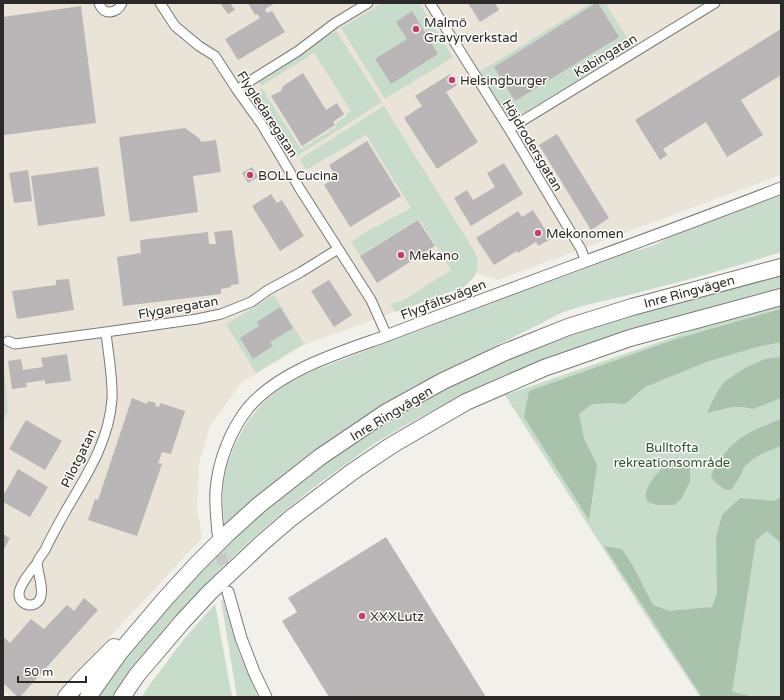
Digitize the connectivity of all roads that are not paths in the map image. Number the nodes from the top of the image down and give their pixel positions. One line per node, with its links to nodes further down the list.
1 (99, 3): 2 (street)
2 (122, 3)
3 (160, 3): 7 (street, Flygledaregatan)
4 (368, 3): 7 (street)
5 (430, 3): 8 (street, Höjdrodersgatan)
6 (714, 3): 8 (street, Kabingatan)
7 (237, 90): 10 (street, Flygledaregatan)
8 (509, 129): 12 (street, Höjdrodersgatan)
9 (781, 188): 12 (street, Flygfältsvägen)
10 (338, 249): 16 (street, Flygaregatan); 17 (street, Flygledaregatan)
11 (781, 258): 14 (highway)
12 (586, 262): 17 (street, Flygfältsvägen)
13 (781, 267): 14 (highway, Inre Ringvägen)
14 (694, 290): 23 (highway, Inre Ringvägen)
15 (781, 297): 22 (highway)
16 (106, 332): 18 (street, Flygaregatan); 20 (street, Pilotgatan)
17 (387, 336): 19 (street, Flygfältsvägen)
18 (8, 341)
19 (218, 533)
20 (37, 563)
21 (228, 592): 28 (street)
22 (183, 621): 26 (highway); 27 (highway)
23 (136, 633): 24 (highway); 25 (highway, Inre Ringvägen)
24 (66, 697)
25 (88, 697)
26 (122, 697)
27 (132, 697)
28 (266, 697)

